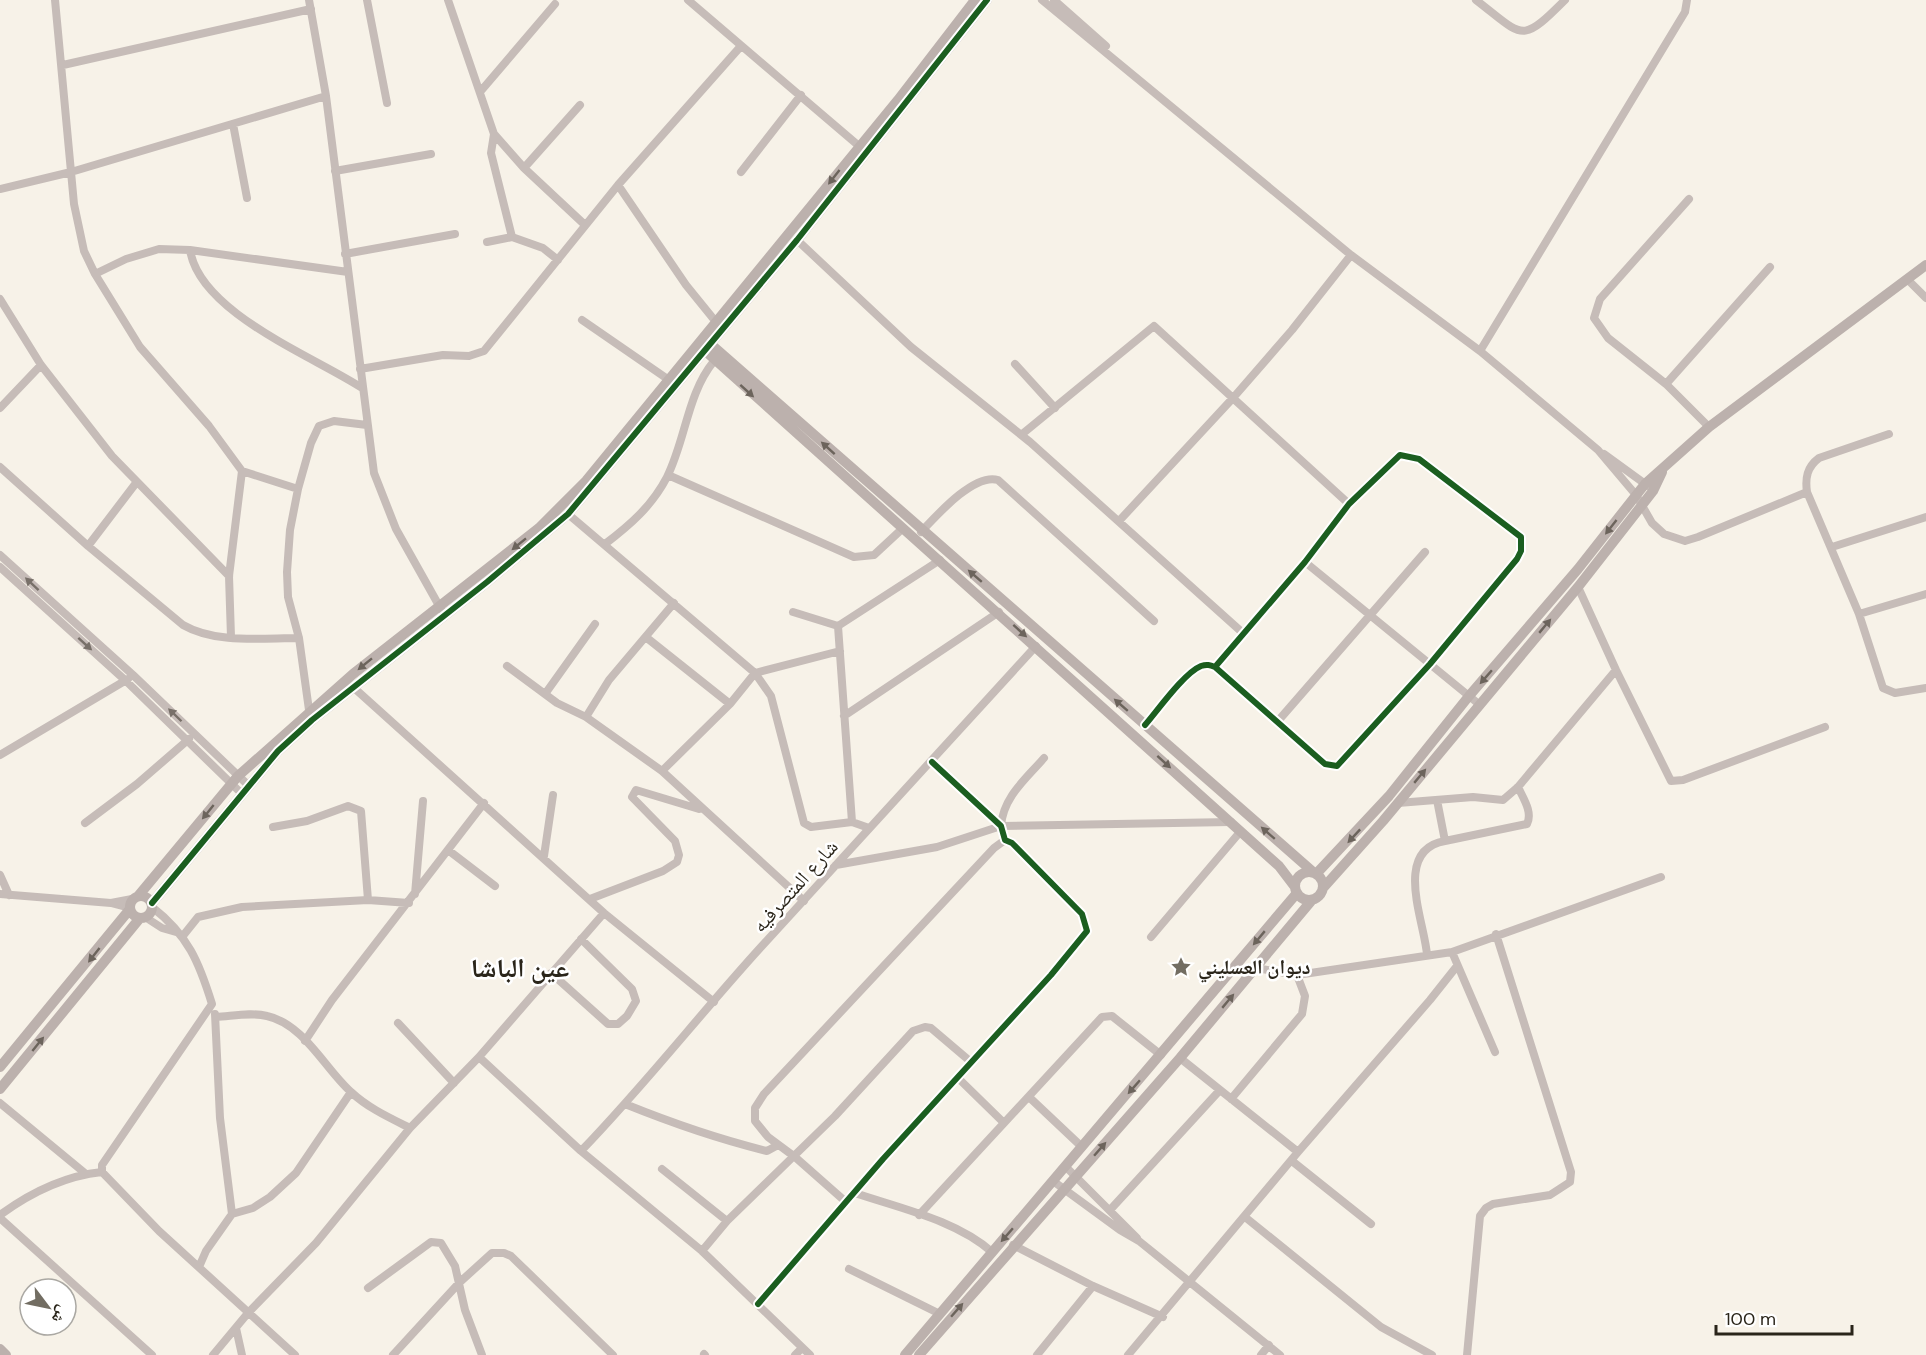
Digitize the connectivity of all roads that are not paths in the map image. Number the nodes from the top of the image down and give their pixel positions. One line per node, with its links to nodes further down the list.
1 (55, 0): 17 (street)
2 (367, 0): 21 (street)
3 (448, 0): 18 (street)
4 (688, 0): 12 (street)
5 (987, 0): 38 (street)
6 (1042, 0): 16 (street)
7 (1054, 0): 16 (street)
8 (1476, 0): 9 (street)
9 (1565, 0)
10 (1687, 0): 54 (street)
11 (972, 2): 25 (street)
12 (698, 3): 15 (street)
13 (310, 4): 17 (street); 20 (street)
14 (555, 4): 18 (street)
15 (741, 46): 19 (street); 31 (street)
16 (1121, 63): 42 (street)
17 (63, 65): 29 (street)
18 (480, 92): 24 (street)
19 (801, 95): 25 (street); 30 (street)
20 (326, 96): 23 (street); 28 (street)
21 (387, 103)
22 (580, 105): 27 (street)
23 (234, 124): 29 (street); 33 (street)
24 (494, 134): 27 (street); 37 (street)
25 (860, 146): 52 (street, one-way to 52)
26 (431, 154): 28 (street)
27 (524, 168): 35 (street)
28 (336, 171): 41 (street)
29 (71, 172): 32 (street); 47 (street)
30 (741, 172)
31 (618, 185): 35 (street); 52 (street)
32 (0, 189)
33 (247, 198)
34 (1689, 199): 60 (street)
35 (585, 225): 43 (street)
36 (455, 234): 41 (street)
37 (512, 237): 39 (street); 43 (street)
38 (797, 240): 53 (street); 68 (street)
39 (487, 242)
40 (190, 250): 46 (street); 47 (street); 61 (street)
41 (345, 254): 46 (street)
42 (1351, 255): 54 (street); 62 (street)
43 (558, 260): 58 (street)
44 (1926, 266): 48 (street)
45 (1770, 267): 60 (street)
46 (348, 272): 58 (street)
47 (94, 274): 71 (street)
48 (1908, 280): 49 (street); 66 (street)
49 (1926, 298)
50 (0, 299): 57 (street)
51 (582, 320): 59 (street)
52 (716, 322): 53 (street)
53 (704, 344): 55 (street); 59 (street); 79 (street); 83 (street, one-way to 53)
54 (1480, 351): 69 (street)
55 (714, 361): 72 (street); 82 (street, one-way to 82)
56 (1015, 364): 64 (street)
57 (41, 365): 63 (street); 73 (street)
58 (360, 369): 61 (street)
59 (669, 380): 97 (street, one-way to 97)
60 (1666, 384): 66 (street)
61 (362, 388): 65 (street)
62 (1233, 398): 64 (street); 78 (street); 81 (street)
63 (0, 408)
64 (1055, 408): 68 (street)
65 (367, 425): 75 (street); 97 (street)
66 (1709, 427): 74 (street)
67 (1889, 434): 76 (street)
68 (1022, 435): 81 (street)
69 (1598, 450): 74 (street); 77 (street)
70 (0, 467): 86 (street)
71 (242, 471): 75 (street); 93 (street)
72 (668, 475): 82 (street); 85 (street)
73 (136, 483): 86 (street); 93 (street)
74 (1649, 487): 77 (street)
75 (298, 489): 108 (street)
76 (1807, 492): 77 (street); 87 (street)
77 (1639, 500): 94 (street); 122 (street, one-way to 122)
78 (1349, 504): 91 (street); 112 (street)
79 (568, 514): 85 (street); 102 (street)
80 (1926, 517): 87 (street)
81 (1119, 521): 106 (street)
82 (902, 529): 84 (street)
83 (923, 530): 84 (street); 103 (street); 129 (street, one-way to 83)
84 (914, 540): 90 (street)
85 (605, 544): 96 (street)
86 (88, 546): 107 (street)
87 (1832, 547): 101 (street)
88 (1425, 552): 100 (street)
89 (0, 556): 117 (street, one-way to 89)
90 (940, 560): 99 (street); 105 (street)
91 (1305, 562): 100 (street); 106 (street)
92 (0, 567): 118 (street, one-way to 118)
93 (229, 576): 107 (street)
94 (1578, 586): 115 (street); 124 (street, one-way to 94)
95 (1926, 594): 101 (street)
96 (674, 603): 109 (street); 116 (street)
97 (438, 605): 102 (street); 125 (street, one-way to 125)
98 (792, 612): 105 (street)
99 (999, 612): 110 (street, one-way to 110); 126 (street)
100 (1370, 614): 112 (street); 128 (street)
101 (1859, 614): 120 (street)
102 (445, 615): 119 (street)
103 (1154, 621)
104 (595, 624): 121 (street)
105 (838, 627): 111 (street)
106 (1244, 634): 114 (street)
107 (231, 637): 108 (street)
108 (299, 638): 125 (street)
109 (647, 638): 123 (street); 127 (street)
110 (1036, 646): 135 (street, شارع المتصرفيه); 147 (street, one-way to 147)
111 (840, 651): 116 (street); 126 (street)
112 (1431, 664): 122 (street); 128 (street)
113 (507, 666): 121 (street)
114 (1215, 667): 128 (street); 129 (street)
115 (1616, 670): 130 (street); 138 (street)
116 (755, 673): 123 (street); 146 (street)
117 (133, 675): 118 (street); 131 (street, one-way to 117)
118 (126, 681): 132 (street); 133 (street)
119 (353, 687): 139 (street); 143 (street)
120 (1926, 688)
121 (545, 694): 127 (street)
122 (1469, 696): 124 (street); 158 (street, one-way to 158)
123 (730, 704): 136 (street)
124 (1480, 705): 144 (street, one-way to 124)
125 (309, 710): 137 (street)
126 (844, 716): 146 (street)
127 (586, 717): 136 (street)
128 (1278, 721)
129 (1145, 725): 158 (street, one-way to 129)
130 (1825, 727)
131 (194, 734): 132 (street); 137 (street)
132 (187, 741): 137 (street); 148 (street)
133 (0, 755)
134 (1044, 758): 149 (street)
135 (932, 762): 149 (street); 151 (street, شارع المتصرفيه)
136 (662, 771): 145 (street)
137 (235, 779): 139 (street); 171 (street, one-way to 171)
138 (1518, 787): 141 (street); 154 (street)
139 (245, 789): 173 (street)
140 (553, 795): 156 (street)
141 (1437, 800): 144 (street); 154 (street)
142 (423, 801): 165 (street)
143 (484, 803): 155 (street); 156 (street)
144 (1397, 803): 162 (street)
145 (701, 809): 167 (street); 170 (street)
146 (852, 822): 151 (street)
147 (1231, 822): 149 (street); 152 (street)
148 (84, 823)
149 (1001, 826): 153 (street); 157 (street)
150 (273, 827): 168 (street)
151 (869, 828): 157 (street, شارع المتصرفيه)
152 (1240, 832): 163 (street); 178 (street)
153 (1005, 840): 195 (street); 208 (street)
154 (1444, 841): 181 (street)
155 (448, 850): 161 (street); 165 (street)
156 (544, 856): 167 (street)
157 (836, 865): 170 (street, شارع المتصرفيه)
158 (1315, 872): 162 (street); 163 (street)
159 (0, 875): 166 (street)
160 (1661, 877): 177 (street)
161 (495, 886)
162 (1324, 887): 169 (street)
163 (1296, 890): 169 (street); 192 (street, one-way to 192)
164 (0, 894): 166 (street)
165 (415, 894): 172 (street)
166 (9, 895): 171 (street)
167 (590, 899): 174 (street)
168 (368, 900): 172 (street); 176 (street)
169 (1312, 900): 183 (street)
170 (804, 901): 186 (street, شارع المتصرفيه)
171 (133, 903): 173 (street); 175 (street); 196 (street, one-way to 196)
172 (409, 903): 190 (street)
173 (152, 905): 175 (street); 176 (street)
174 (604, 912): 179 (street); 186 (street)
175 (143, 918): 176 (street); 199 (street, one-way to 175)
176 (179, 934): 187 (street)
177 (1496, 934): 180 (street); 265 (street)
178 (1150, 938)
179 (581, 939): 184 (street); 184 (street)
180 (1452, 952): 181 (street); 182 (street)
181 (1426, 955): 185 (street)
182 (1457, 966): 191 (street); 211 (street)
183 (1256, 968): 185 (street); 194 (street, one-way to 183)
184 (551, 973): 193 (street)
185 (1297, 975): 203 (street)
186 (714, 1002): 205 (street, شارع المتصرفيه)
187 (212, 1004): 188 (street); 216 (street)
188 (216, 1017): 190 (street); 224 (street)
189 (398, 1023): 198 (street)
190 (305, 1041): 201 (street)
191 (1495, 1052)
192 (1161, 1055): 202 (street); 209 (street, one-way to 209)
193 (479, 1057): 198 (street); 210 (street)
194 (1180, 1058): 200 (street); 218 (street, one-way to 194)
195 (971, 1062): 197 (street); 212 (street)
196 (0, 1067)
197 (958, 1078): 206 (street); 221 (street)
198 (454, 1083): 207 (street)
199 (0, 1089)
200 (1220, 1090): 203 (street); 223 (street)
201 (351, 1092): 207 (street); 224 (street)
202 (1029, 1097): 206 (street); 209 (street)
203 (1231, 1099): 211 (street)
204 (0, 1103): 217 (street)
205 (625, 1104): 208 (street); 210 (street, شارع المتصرفيه)
206 (1003, 1122): 225 (street)
207 (410, 1128): 241 (street)
208 (778, 1145): 212 (street)
209 (1082, 1147): 214 (street)
210 (581, 1151): 232 (street)
211 (1298, 1152): 213 (street)
212 (795, 1157): 222 (street); 228 (street)
213 (1292, 1161): 227 (street); 229 (street)
214 (1066, 1167): 218 (street); 219 (street)
215 (662, 1169): 228 (street)
216 (102, 1172): 217 (street); 234 (street)
217 (86, 1174): 226 (street)
218 (1077, 1175): 220 (street); 223 (street)
219 (1053, 1181): 220 (street); 233 (street, one-way to 233)
220 (1063, 1188): 230 (street); 231 (street)
221 (855, 1193): 222 (street); 225 (street)
222 (846, 1202): 240 (street)
223 (1110, 1210): 230 (street)
224 (232, 1214): 234 (street)
225 (919, 1215): 233 (street)
226 (0, 1216): 249 (street)
227 (1245, 1217): 237 (street); 264 (street)
228 (728, 1221): 232 (street)
229 (1371, 1224)
230 (1139, 1241): 237 (street)
231 (1013, 1245): 238 (street); 259 (street, one-way to 231)
232 (702, 1251): 240 (street)
233 (992, 1252): 242 (street)
234 (199, 1267): 241 (street)
235 (849, 1269): 242 (street)
236 (460, 1282): 239 (street); 253 (street); 254 (street); 255 (street)
237 (1189, 1282): 243 (street); 245 (street)
238 (1093, 1286): 243 (street); 260 (street)
239 (368, 1288)
240 (758, 1304): 246 (street)
241 (248, 1313): 244 (street); 252 (street)
242 (940, 1314): 258 (street)
243 (1162, 1317): 261 (street)
244 (236, 1328): 250 (street); 251 (street)
245 (1269, 1345): 262 (street); 263 (street)
246 (802, 1348): 256 (street); 257 (street)
247 (0, 1349): 248 (street)
248 (6, 1355)
249 (152, 1355)
250 (213, 1355)
251 (242, 1355)
252 (296, 1355)
253 (393, 1355)
254 (482, 1355)
255 (613, 1355)
256 (795, 1355)
257 (810, 1355)
258 (905, 1355)
259 (920, 1355)
260 (1037, 1355)
261 (1128, 1355)
262 (1261, 1355)
263 (1280, 1355)
264 (1432, 1355)
265 (1467, 1355)

